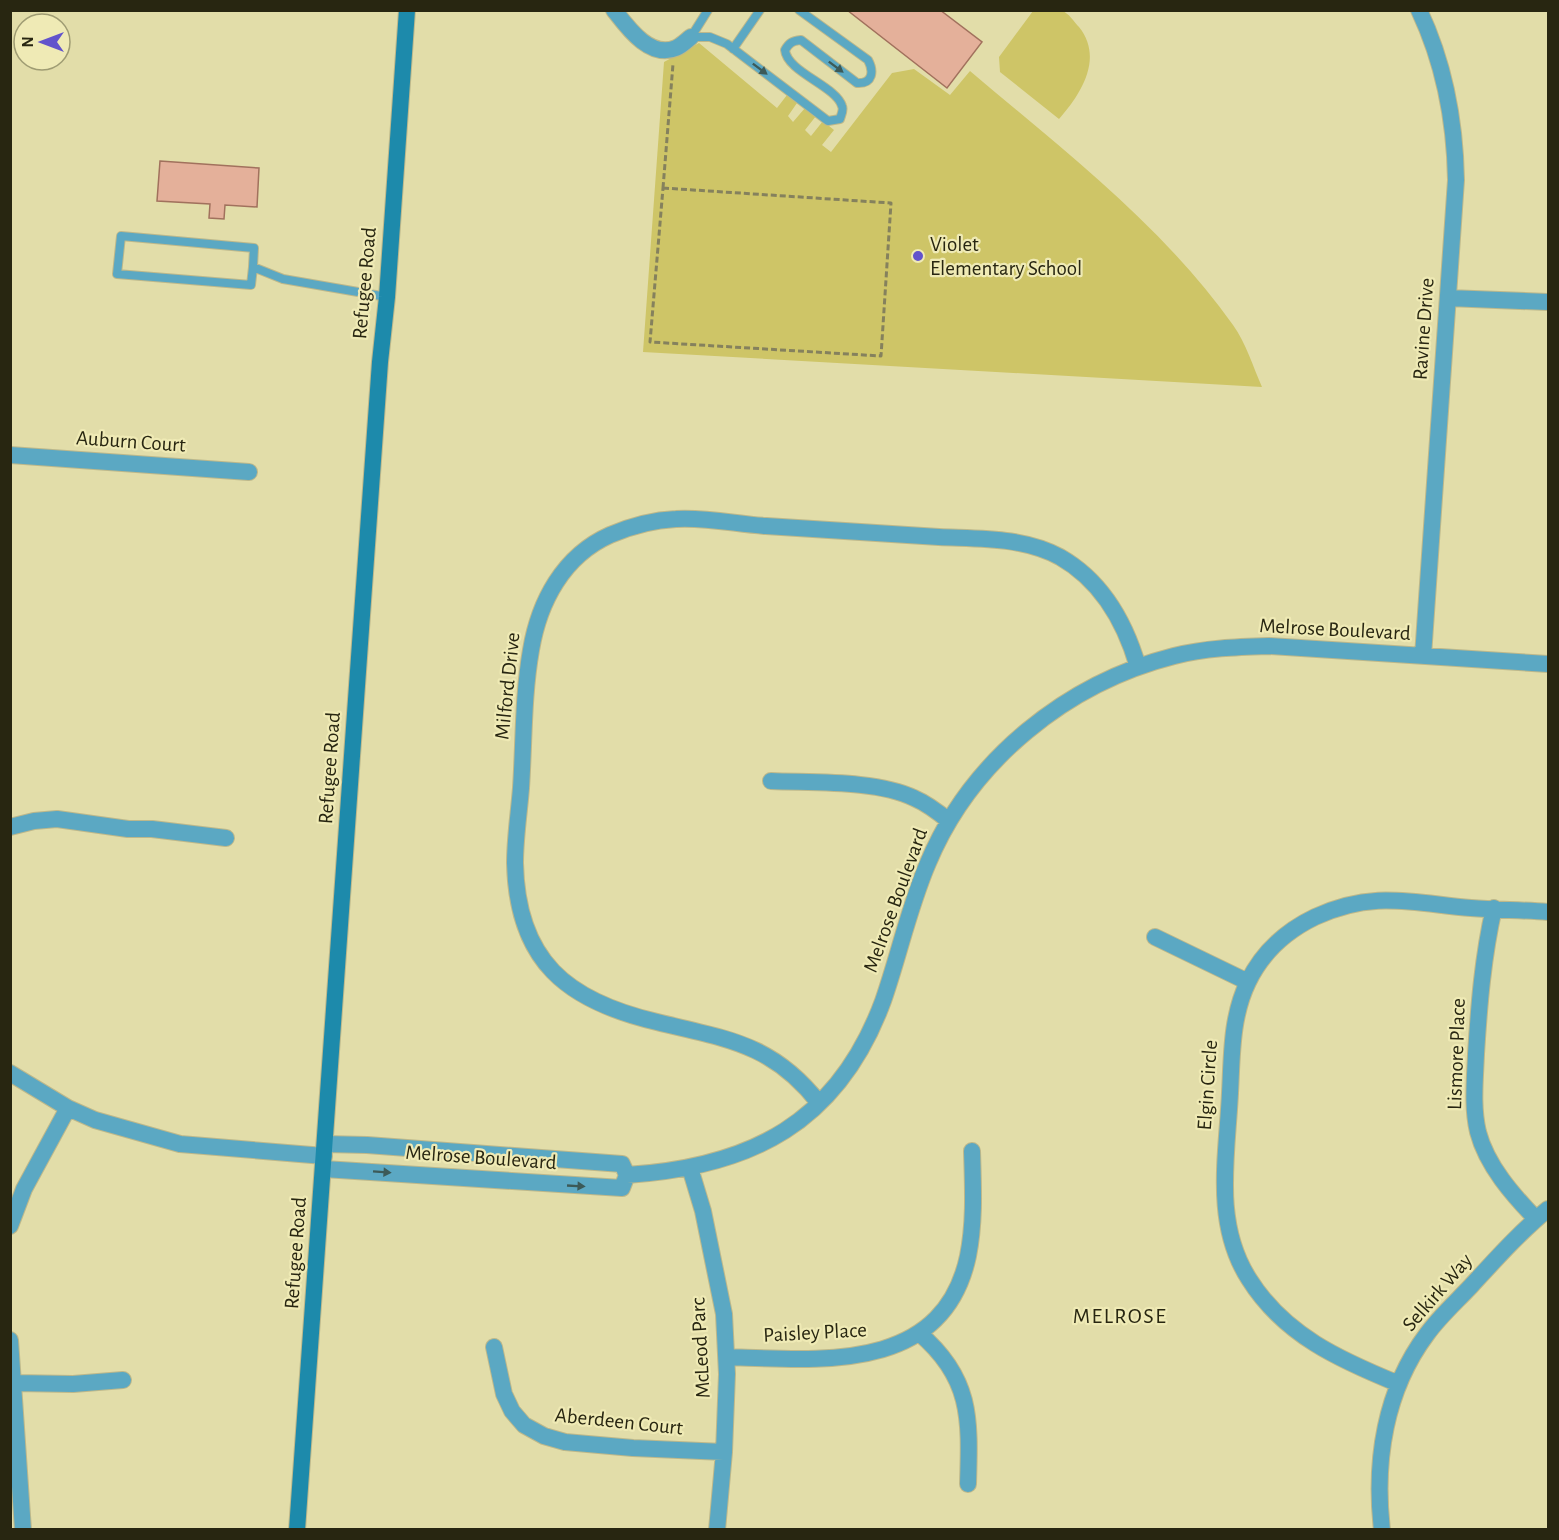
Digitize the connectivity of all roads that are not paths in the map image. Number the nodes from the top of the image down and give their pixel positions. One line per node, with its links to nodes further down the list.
1 (407, 10): 10 (main road, Refugee Road)
2 (614, 10): 7 (street)
3 (708, 10): 7 (lane)
4 (760, 10): 8 (lane)
5 (799, 10): 8 (lane, one-way to 5)
6 (1419, 10): 11 (street, Ravine Drive)
7 (691, 37): 8 (lane)
8 (733, 49)
9 (252, 267): 9 (lane); 10 (lane)
10 (387, 297): 30 (main road, Refugee Road)
11 (1448, 298): 12 (street); 15 (street, Ravine Drive)
12 (1548, 302)
13 (10, 455): 14 (street, Auburn Court)
14 (249, 472)
15 (1423, 656): 16 (street, Melrose Boulevard); 17 (street, Melrose Boulevard)
16 (1548, 664)
17 (1138, 667): 19 (street, Melrose Boulevard); 27 (street, Milford Drive)
18 (771, 781): 19 (street)
19 (949, 821): 27 (street, Melrose Boulevard)
20 (10, 827): 21 (street)
21 (226, 838)
22 (1494, 908): 23 (street, Elgin Circle); 25 (street, Elgin Circle); 33 (street, Lismore Place)
23 (1548, 912)
24 (1155, 937): 25 (street)
25 (1248, 982): 41 (street, Elgin Circle)
26 (10, 1073): 28 (street)
27 (819, 1103): 31 (street, Melrose Boulevard)
28 (68, 1108): 30 (street); 34 (street)
29 (972, 1151): 35 (street, Paisley Place)
30 (324, 1156): 32 (street, Melrose Boulevard); 32 (street, Melrose Boulevard, one-way to 32); 45 (main road, Refugee Road)
31 (690, 1168): 32 (street, Melrose Boulevard); 38 (street, McLeod Parc)
32 (627, 1175)
33 (1542, 1214): 41 (street, Selkirk Way)
34 (10, 1226)
35 (919, 1333): 38 (street, Paisley Place); 43 (street)
36 (10, 1340): 40 (street)
37 (494, 1347): 42 (street, Aberdeen Court)
38 (727, 1357): 42 (street, McLeod Parc)
39 (123, 1380): 40 (street)
40 (14, 1383): 44 (street)
41 (1399, 1384): 47 (street, Selkirk Way)
42 (724, 1452): 46 (street, McLeod Parc)
43 (968, 1484)
44 (23, 1530)
45 (297, 1530)
46 (717, 1530)
47 (1382, 1530)

